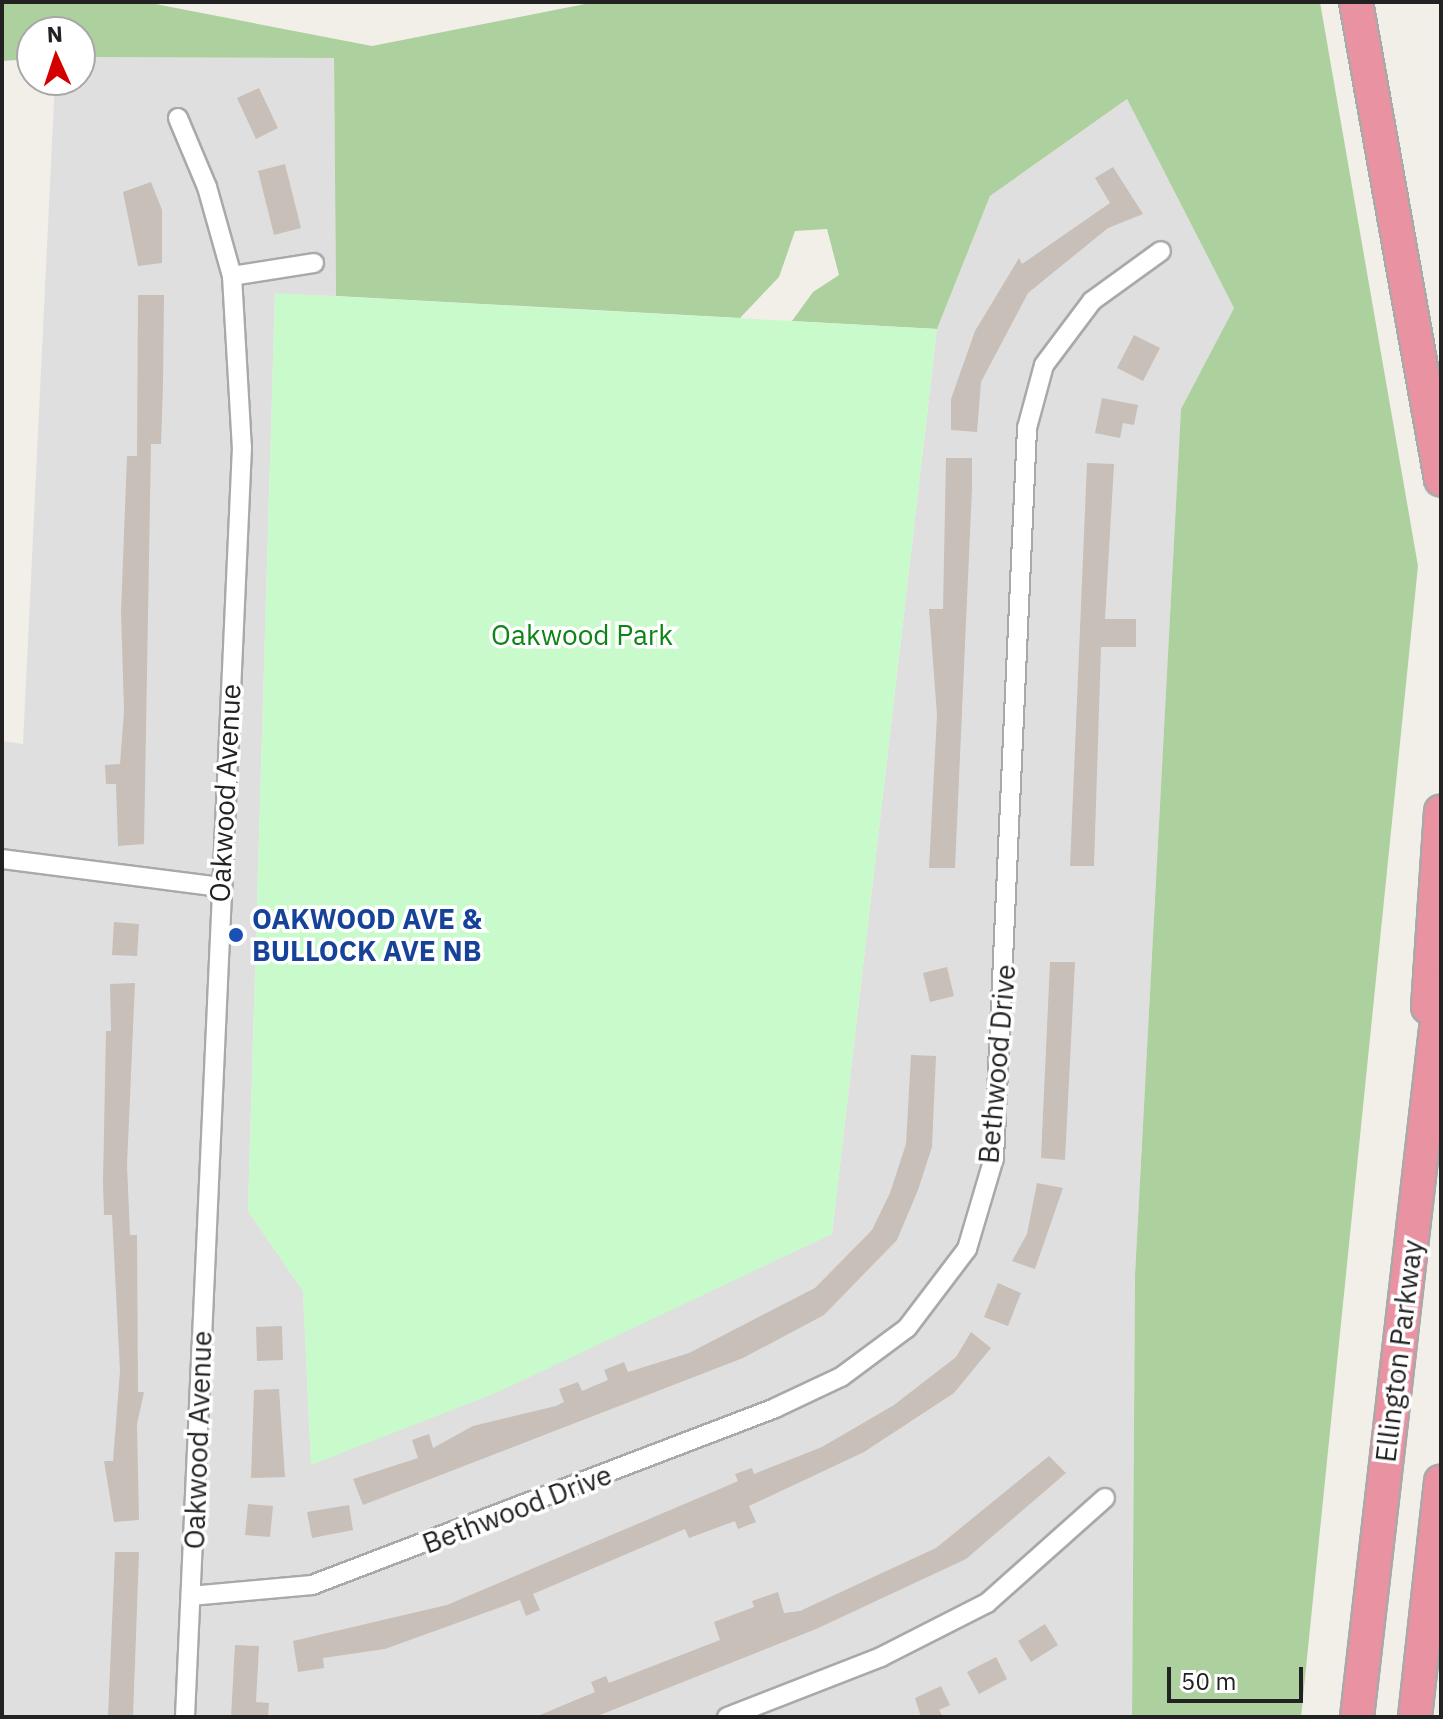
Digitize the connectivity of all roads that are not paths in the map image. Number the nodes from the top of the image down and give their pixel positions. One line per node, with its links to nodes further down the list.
1 (1356, 2): 6 (highway)
2 (178, 118): 5 (street, Oakwood Avenue)
3 (1161, 251): 14 (street, Bethwood Drive)
4 (314, 263): 5 (street)
5 (232, 276): 9 (street, Oakwood Avenue)
6 (1441, 479)
7 (1441, 811): 11 (highway)
8 (2, 859): 9 (street)
9 (221, 887): 14 (street, Oakwood Avenue)
10 (1441, 985): 11 (highway, Ellington Parkway)
11 (1414, 1227): 17 (highway, Ellington Parkway)
12 (1441, 1481): 18 (highway)
13 (1105, 1498): 16 (street)
14 (191, 1596): 15 (street, Oakwood Avenue)
15 (185, 1717)
16 (727, 1717)
17 (1357, 1717)
18 (1415, 1717)

